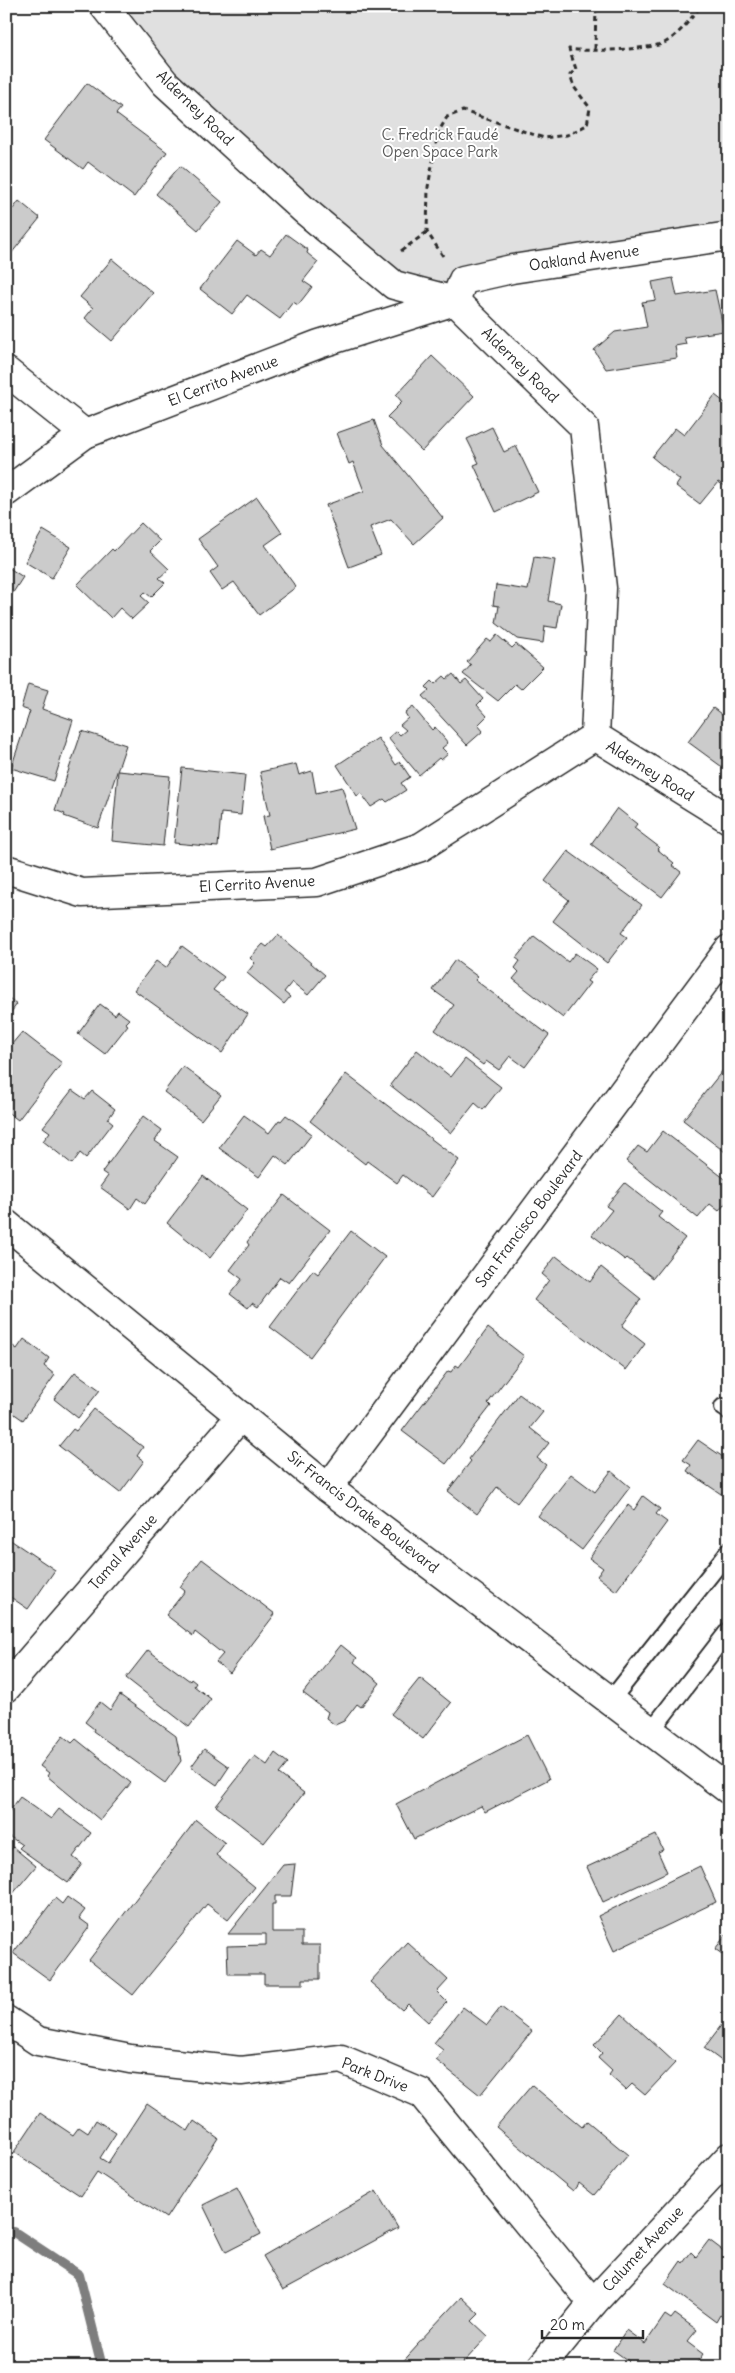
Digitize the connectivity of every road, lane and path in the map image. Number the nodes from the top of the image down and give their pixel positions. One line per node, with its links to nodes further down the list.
1 (104, 6): 6 (street, Alderney Road)
2 (596, 6): 4 (path)
3 (701, 6): 4 (path)
4 (595, 49): 6 (path)
5 (729, 236): 6 (street, Oakland Avenue)
6 (459, 290): 8 (street, El Cerrito Avenue); 10 (street, Alderney Road)
7 (6, 371): 8 (street)
8 (85, 434): 9 (street, El Cerrito Avenue)
9 (6, 492)
10 (595, 736): 11 (street, Alderney Road); 12 (street, El Cerrito Avenue)
11 (729, 819)
12 (6, 869)
13 (729, 949): 16 (street, San Francisco Boulevard)
14 (6, 1224): 15 (street, Sir Francis Drake Boulevard)
15 (241, 1416): 16 (street, Sir Francis Drake Boulevard); 19 (street, Tamal Avenue)
16 (328, 1488): 20 (street, Sir Francis Drake Boulevard)
17 (729, 1551): 20 (lane)
18 (729, 1630): 21 (lane)
19 (6, 1688)
20 (611, 1700): 21 (street, Sir Francis Drake Boulevard)
21 (651, 1731): 22 (street, Sir Francis Drake Boulevard)
22 (729, 1790)
23 (6, 2020): 25 (street, Park Drive)
24 (729, 2157): 25 (street, Calumet Avenue)
25 (593, 2302): 26 (street, Calumet Avenue)
26 (541, 2367)

